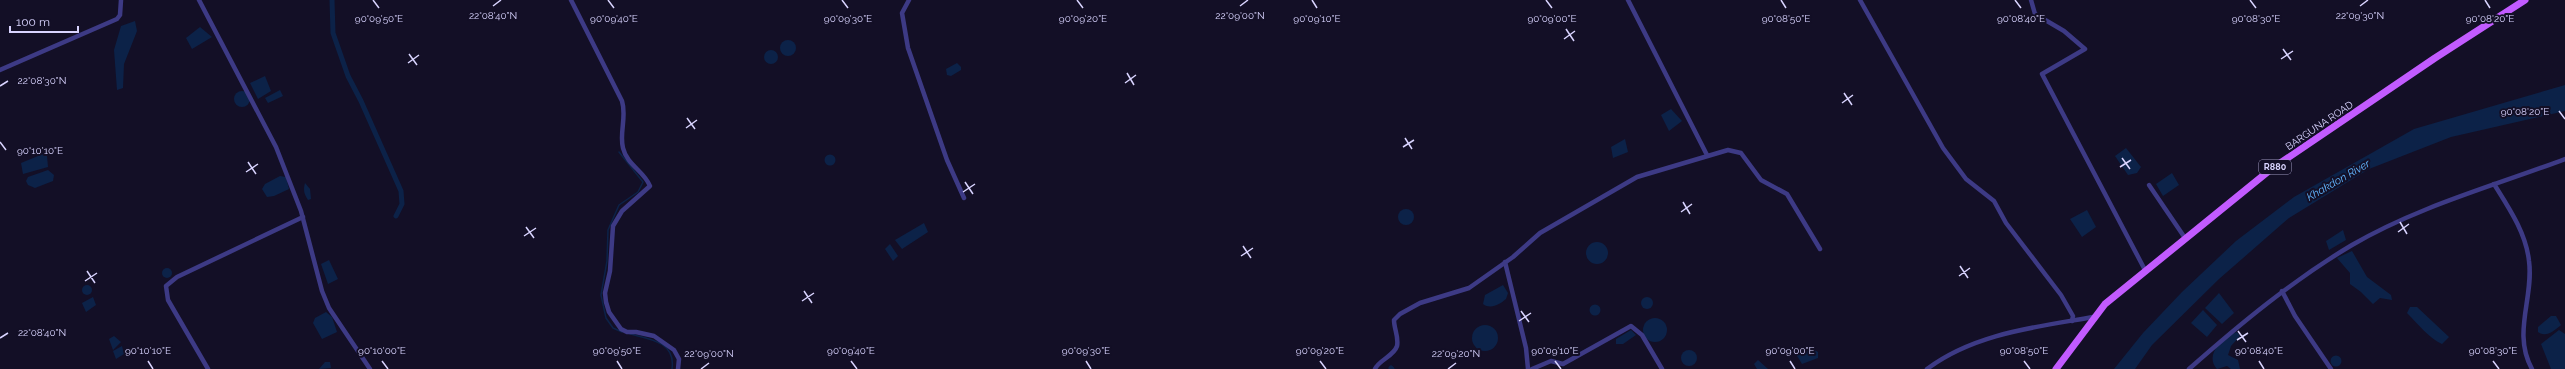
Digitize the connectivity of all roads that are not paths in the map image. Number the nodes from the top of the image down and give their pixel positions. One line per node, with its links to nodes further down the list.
1 (121, 0): 9 (street)
2 (199, 0): 15 (street)
3 (571, 0): 25 (street)
4 (909, 0): 14 (street)
5 (1628, 0): 10 (street)
6 (1860, 0): 22 (street)
7 (2031, 0): 19 (street)
8 (2525, 0): 16 (main road, BARGUNA ROAD / R880)
9 (0, 70)
10 (1707, 155): 17 (street); 18 (street)
11 (2565, 159): 12 (street)
12 (2494, 184): 20 (street); 34 (street)
13 (2149, 185): 16 (street)
14 (964, 198)
15 (303, 217): 23 (street); 24 (street)
16 (2185, 238): 19 (main road, BARGUNA ROAD / R880)
17 (1820, 249)
18 (1505, 262): 26 (street); 27 (street)
19 (2145, 270): 21 (main road, BARGUNA ROAD / R880)
20 (2282, 292): 32 (street); 33 (street)
21 (2094, 317): 22 (street); 31 (main road, BARGUNA ROAD / R880)
22 (2072, 321): 30 (street)
23 (208, 369)
24 (370, 369)
25 (678, 369)
26 (1375, 369)
27 (1528, 369)
28 (1532, 369): 29 (street)
29 (1662, 369)
30 (1927, 369)
31 (2056, 369)
32 (2189, 369)
33 (2331, 369)
34 (2532, 369)

